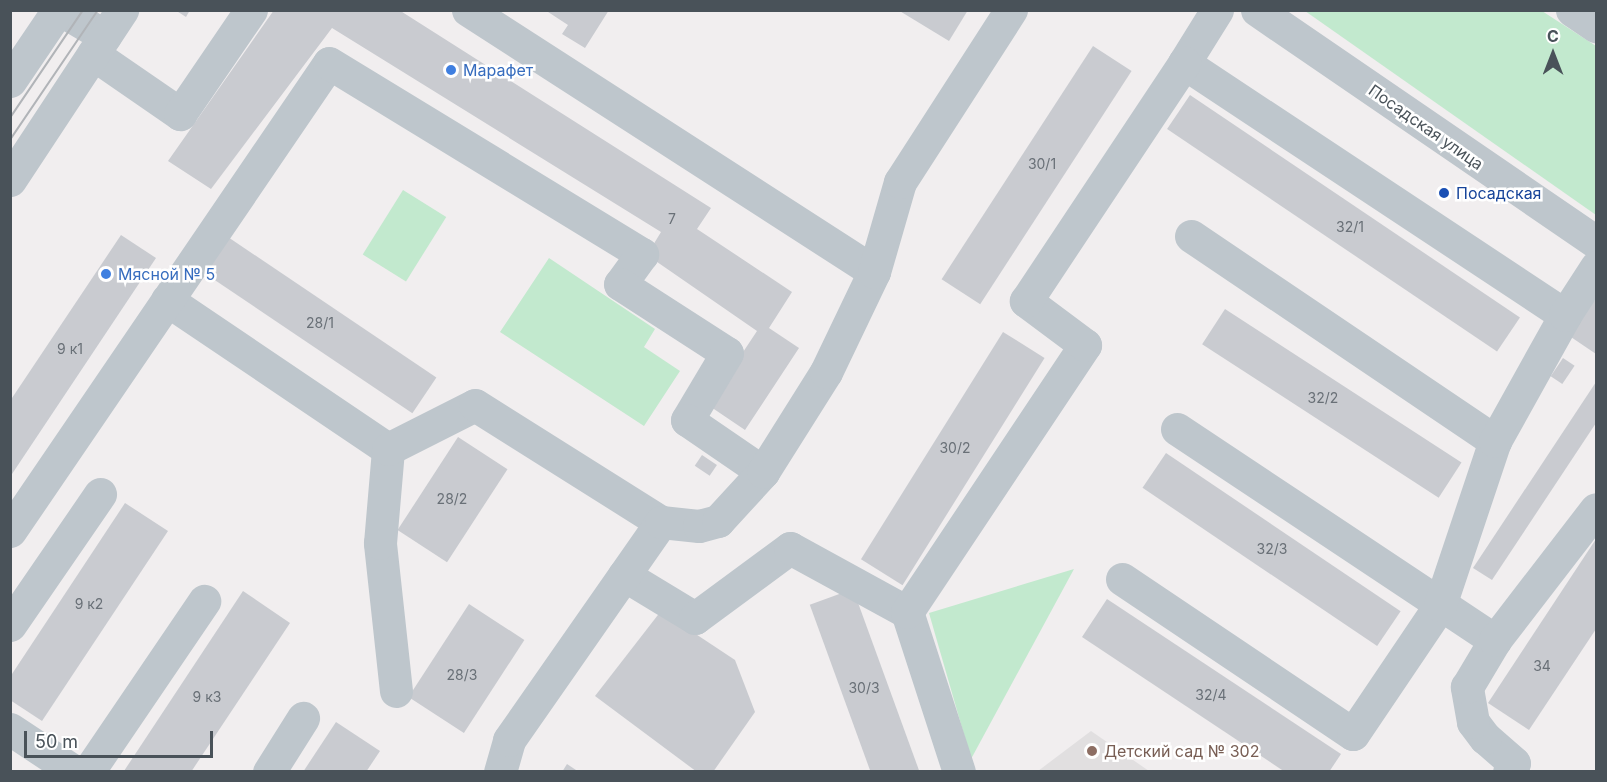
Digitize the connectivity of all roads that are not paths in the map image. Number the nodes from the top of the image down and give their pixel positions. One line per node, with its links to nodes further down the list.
1 (59, 10): 9 (street); 11 (street)
2 (251, 10): 9 (street)
3 (468, 10): 16 (street)
4 (1011, 10): 16 (street)
5 (1217, 10): 10 (street)
6 (1257, 10): 14 (street, Посадская улица)
7 (1572, 10): 8 (street)
8 (1596, 26)
9 (107, 34): 12 (street)
10 (1184, 63): 18 (street); 31 (street)
11 (10, 81)
12 (10, 180)
13 (1191, 236): 20 (street)
14 (1596, 242)
15 (1596, 267): 18 (street)
16 (874, 272): 22 (street)
17 (167, 300): 21 (street); 22 (street); 26 (street)
18 (1565, 315): 20 (street)
19 (1177, 429): 30 (street)
20 (1495, 441): 30 (street)
21 (388, 449): 25 (street); 34 (street)
22 (763, 472): 25 (street)
23 (100, 494): 32 (street)
24 (1596, 509): 33 (street)
25 (661, 522): 27 (street)
26 (10, 531)
27 (624, 575): 31 (street); 40 (street)
28 (1122, 579): 30 (street)
29 (204, 601): 38 (street)
30 (1440, 605): 33 (street)
31 (907, 612): 41 (street)
32 (10, 625)
33 (1495, 640): 42 (street)
34 (396, 691)
35 (303, 718): 39 (street)
36 (10, 729): 37 (street)
37 (75, 771)
38 (88, 771)
39 (269, 771)
40 (500, 771)
41 (959, 771)
42 (1509, 771)

